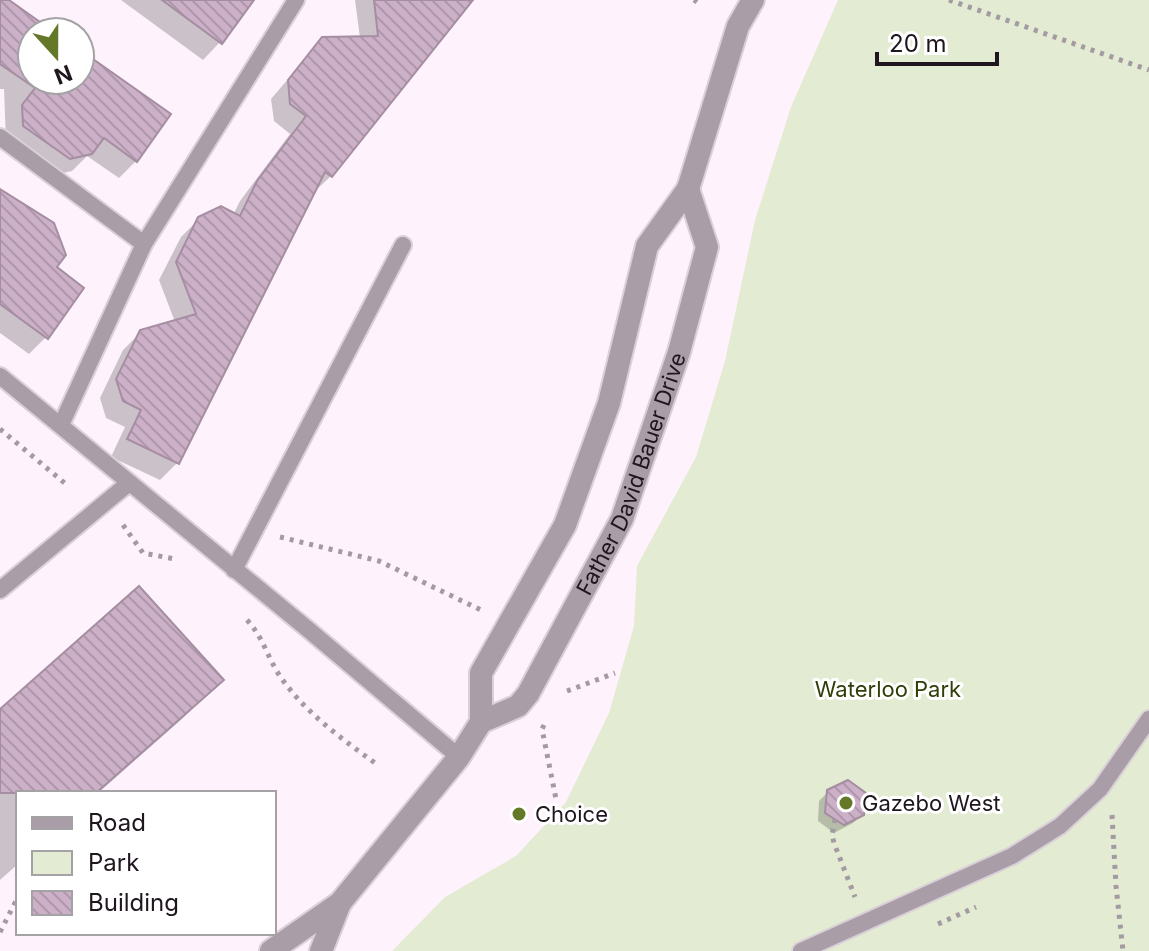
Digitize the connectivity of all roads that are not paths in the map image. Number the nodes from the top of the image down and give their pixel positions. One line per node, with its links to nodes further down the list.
1 (296, 0): 5 (lane)
2 (753, 0): 4 (street, Father David Bauer Drive)
3 (0, 137): 5 (lane)
4 (688, 189): 13 (street, Father David Bauer Drive); 13 (street, Father David Bauer Drive)
5 (144, 244): 8 (lane)
6 (403, 245): 10 (lane)
7 (0, 376): 8 (lane)
8 (61, 425): 9 (lane)
9 (129, 483): 10 (lane); 11 (lane)
10 (234, 570): 14 (lane)
11 (0, 590)
12 (1149, 719): 18 (lane)
13 (481, 722): 14 (street)
14 (459, 757): 15 (street)
15 (340, 903): 16 (street); 17 (street)
16 (271, 951)
17 (321, 951)
18 (801, 951)

